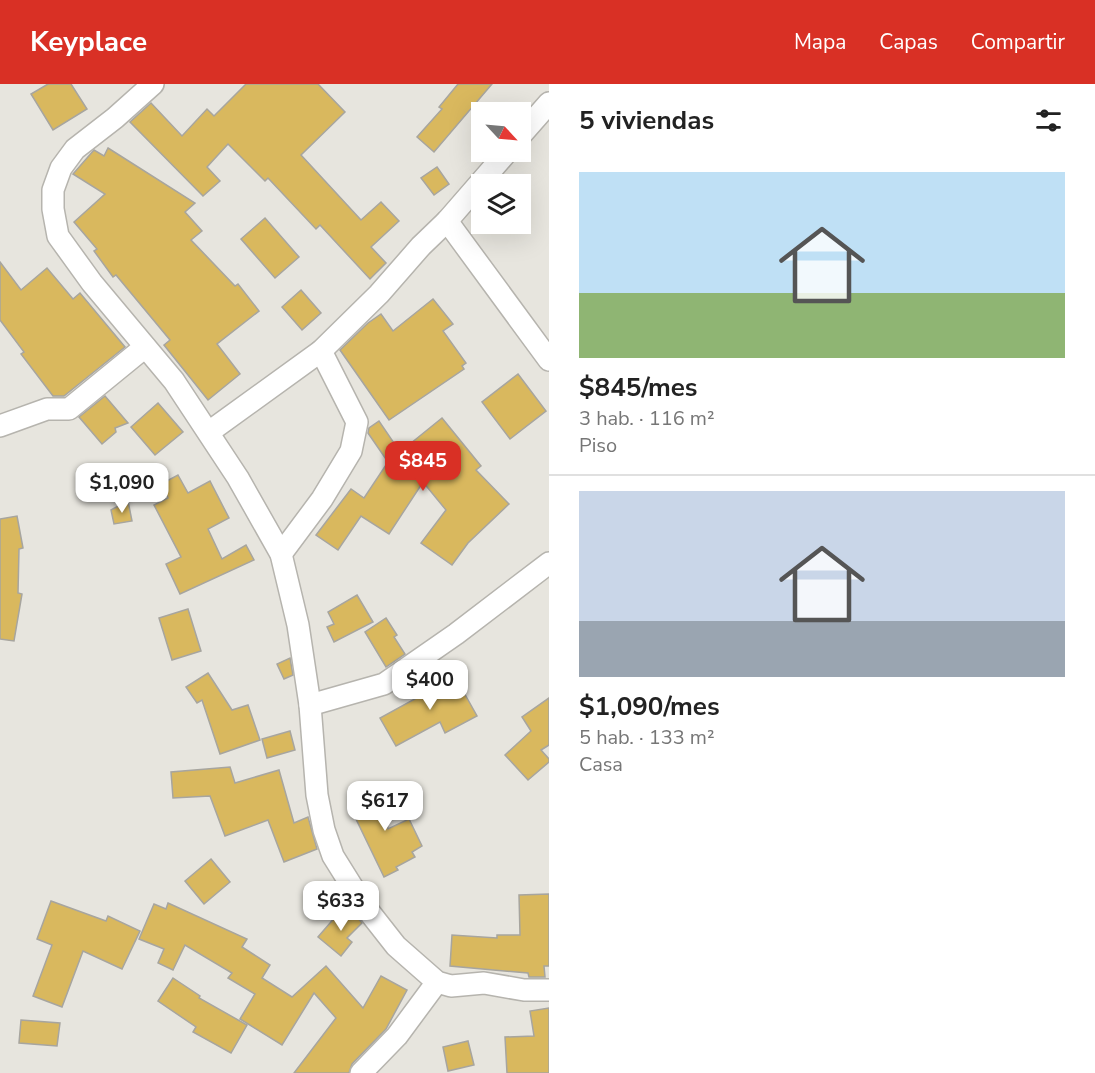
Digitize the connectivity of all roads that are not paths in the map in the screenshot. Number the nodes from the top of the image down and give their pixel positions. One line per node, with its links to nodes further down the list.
1 (153, 84): 6 (street)
2 (549, 103): 3 (street)
3 (531, 123)
4 (498, 162): 5 (street)
5 (447, 221): 7 (street); 8 (street)
6 (145, 347): 9 (street); 10 (street)
7 (321, 351): 10 (street); 11 (street)
8 (549, 360)
9 (0, 426)
10 (209, 432): 11 (street)
11 (281, 554): 13 (street)
12 (549, 563): 13 (street)
13 (310, 705): 14 (street)
14 (437, 982): 15 (street); 16 (street)
15 (549, 990)
16 (361, 1073)

